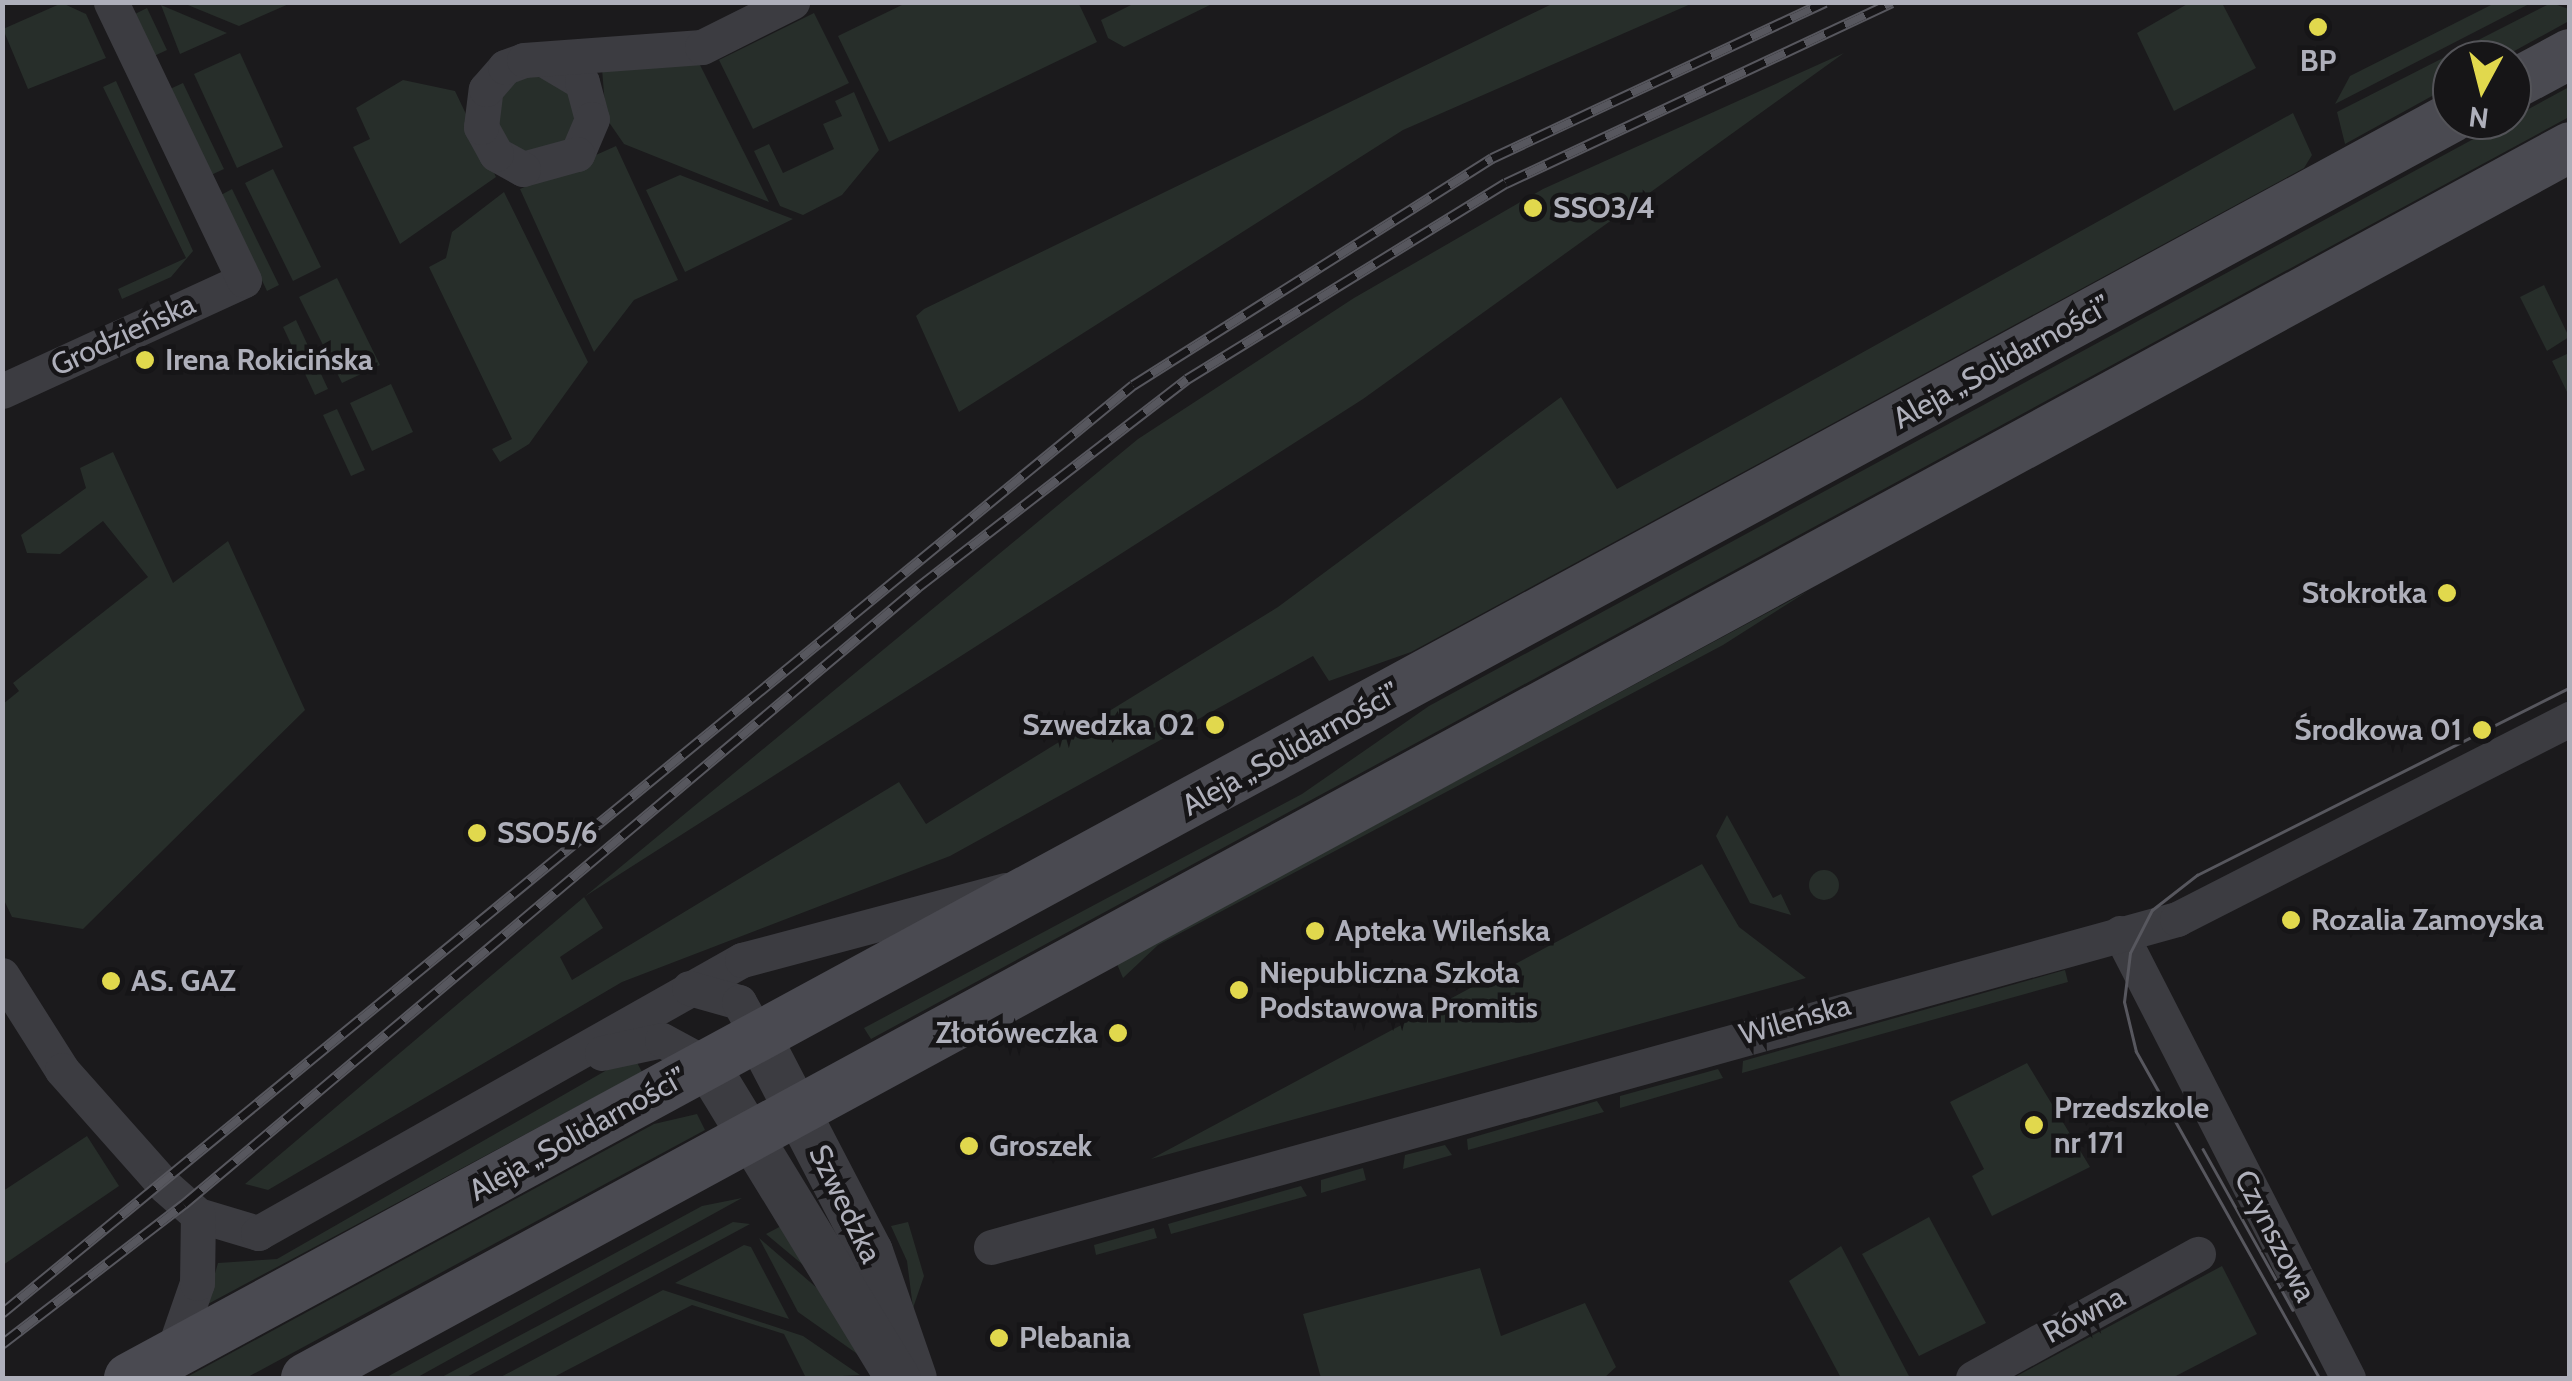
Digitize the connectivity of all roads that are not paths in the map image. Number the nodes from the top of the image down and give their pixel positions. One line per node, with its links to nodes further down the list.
1 (111, 2): 8 (street, Grodzieńska)
2 (792, 2): 4 (street)
3 (2570, 54): 5 (main road)
4 (543, 58)
5 (2532, 74)
6 (2432, 129): 10 (main road, Aleja „Solidarności”)
7 (2570, 147): 17 (main road)
8 (2, 391)
9 (2570, 719): 11 (street, Wileńska)
10 (1046, 881): 13 (street); 14 (main road, Aleja „Solidarności”)
11 (2120, 933): 20 (street, Wileńska); 28 (street, Czynszowa)
12 (2, 975): 19 (street)
13 (689, 988): 14 (street); 16 (street)
14 (758, 1036): 15 (main road, Aleja „Solidarności”); 17 (street, Szwedzka)
15 (706, 1064): 16 (street); 18 (street, Szwedzka); 22 (main road, Aleja „Solidarności”)
16 (512, 1087): 19 (street)
17 (796, 1108): 18 (main road); 26 (street, Szwedzka)
18 (752, 1133): 24 (main road); 25 (street, Szwedzka)
19 (198, 1215): 22 (street)
20 (991, 1247)
21 (2198, 1254): 27 (street, Równa)
22 (172, 1355): 23 (main road, Aleja „Solidarności”)
23 (129, 1378)
24 (306, 1378)
25 (898, 1378)
26 (914, 1378)
27 (1974, 1378)
28 (2348, 1378)

